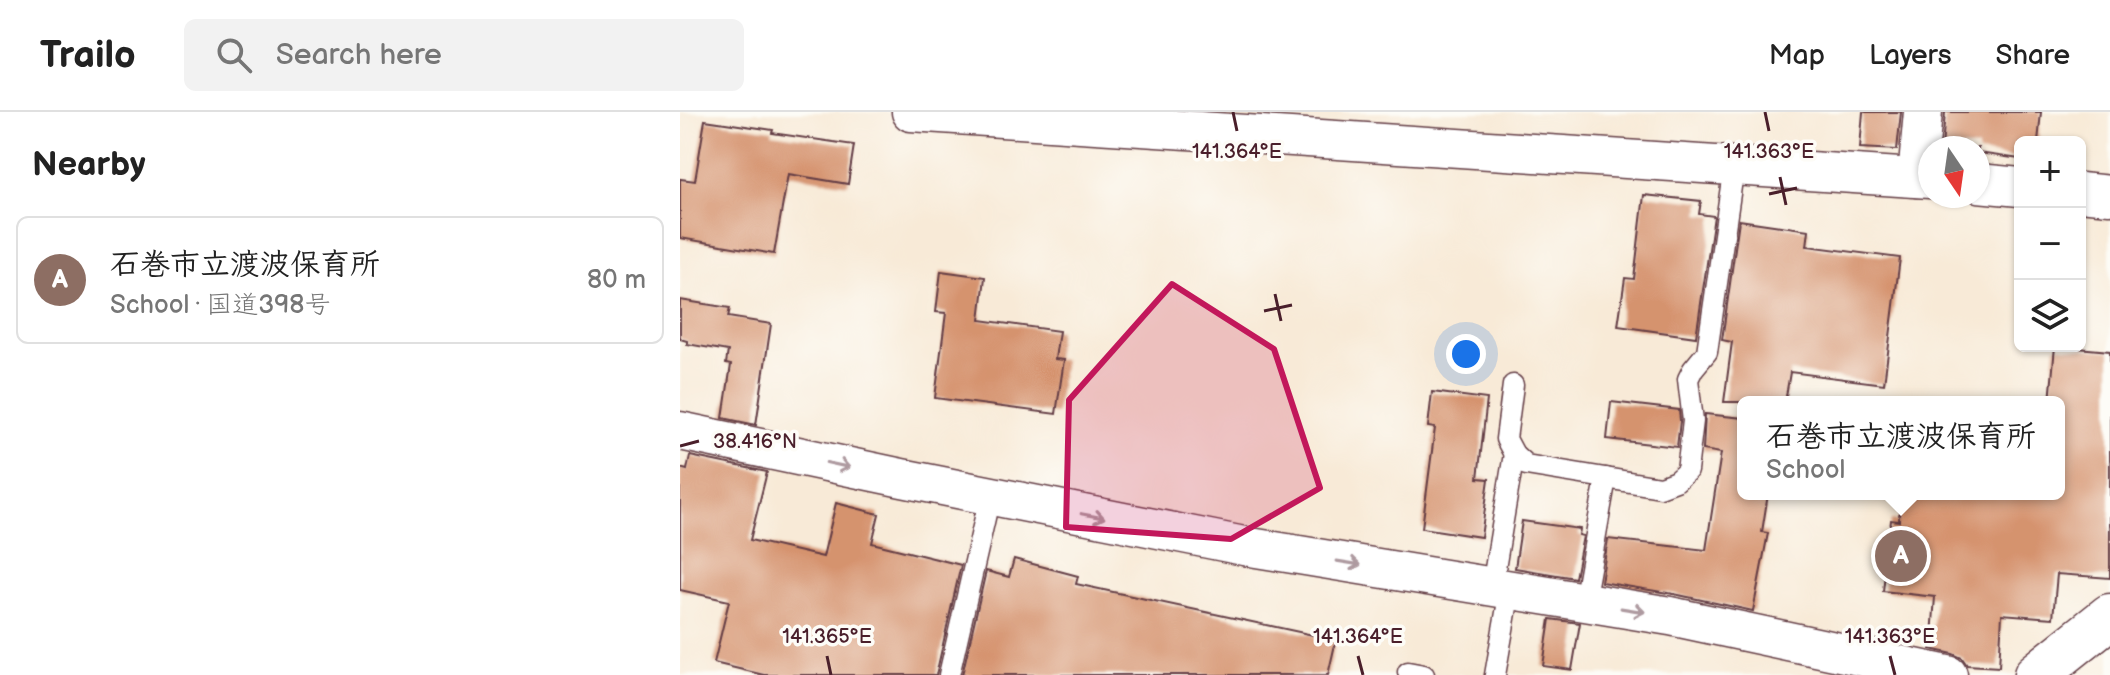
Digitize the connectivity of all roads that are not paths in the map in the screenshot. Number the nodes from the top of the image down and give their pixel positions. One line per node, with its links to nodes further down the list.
1 (911, 112): 3 (street)
2 (1923, 112): 4 (street)
3 (1256, 123): 5 (street)
4 (1923, 136)
5 (1734, 166): 6 (street); 14 (lane)
6 (1918, 178)
7 (1990, 184): 8 (street)
8 (2014, 186)
9 (2086, 193): 10 (street)
10 (2110, 195)
11 (1513, 385): 13 (lane)
12 (680, 431): 15 (street, one-way to 15)
13 (1514, 454): 14 (lane); 16 (lane)
14 (1606, 478): 17 (lane)
15 (990, 496): 16 (street, one-way to 16); 19 (lane)
16 (1501, 588): 17 (street); 20 (lane)
17 (1584, 602): 21 (street, one-way to 21)
18 (2110, 616): 22 (highway)
19 (949, 675)
20 (1495, 675)
21 (1948, 675)
22 (2036, 675)

